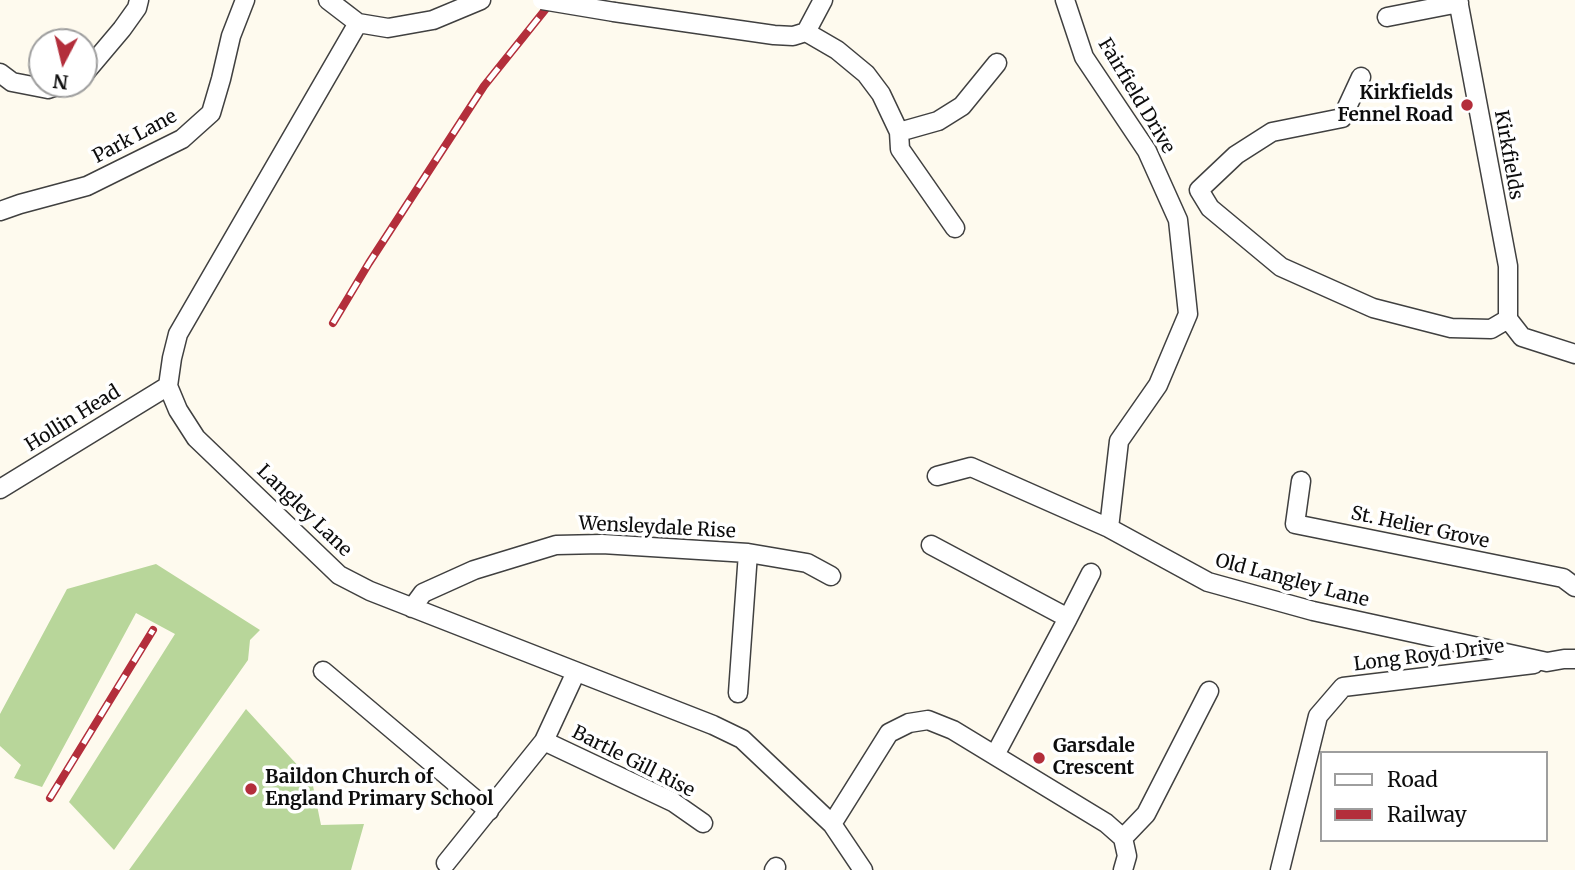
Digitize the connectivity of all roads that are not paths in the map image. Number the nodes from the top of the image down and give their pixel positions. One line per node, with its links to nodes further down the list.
1 (139, 0): 12 (street)
2 (245, 0): 18 (street, Park Lane)
3 (328, 0): 10 (street)
4 (481, 0): 10 (street)
5 (542, 0): 11 (street, bridge)
6 (823, 0): 11 (street)
7 (1065, 0): 26 (street, Fairfield Drive)
8 (1459, 2): 9 (street); 20 (street, Kirkfields)
9 (1387, 17)
10 (358, 23): 22 (street)
11 (806, 32): 17 (street)
12 (98, 57)
13 (997, 63): 17 (street)
14 (0, 73): 16 (street)
15 (1361, 77): 20 (street)
16 (28, 85)
17 (899, 132): 19 (street)
18 (0, 211)
19 (955, 228)
20 (1508, 319): 21 (street)
21 (1575, 354)
22 (168, 386): 25 (street, Hollin Head); 32 (street, Langley Lane)
23 (937, 476): 26 (street, Old Langley Lane)
24 (1301, 481): 31 (street, St. Helier Grove)
25 (0, 489)
26 (1109, 528): 35 (street, Old Langley Lane)
27 (931, 545): 33 (street)
28 (748, 553): 30 (street, Wensleydale Rise); 32 (street, Wensleydale Rise); 39 (street, Wensleydale Rise)
29 (1091, 573): 33 (street)
30 (831, 576)
31 (1575, 587)
32 (412, 608): 37 (street, Langley Lane)
33 (1068, 618): 41 (street)
34 (1575, 659): 35 (street, Old Langley Lane)
35 (1548, 662): 49 (street, Long Royd Drive)
36 (323, 671): 42 (street)
37 (576, 671): 40 (street); 44 (street, Langley Lane)
38 (1209, 691): 45 (street)
39 (738, 693)
40 (544, 741): 42 (street); 43 (street, Bartle Gill Rise)
41 (995, 755): 44 (street); 45 (street)
42 (489, 811): 46 (street)
43 (702, 823)
44 (832, 824): 47 (street, Langley Lane)
45 (1123, 838): 48 (street)
46 (446, 863)
47 (863, 870)
48 (1123, 870)
49 (1280, 870)

